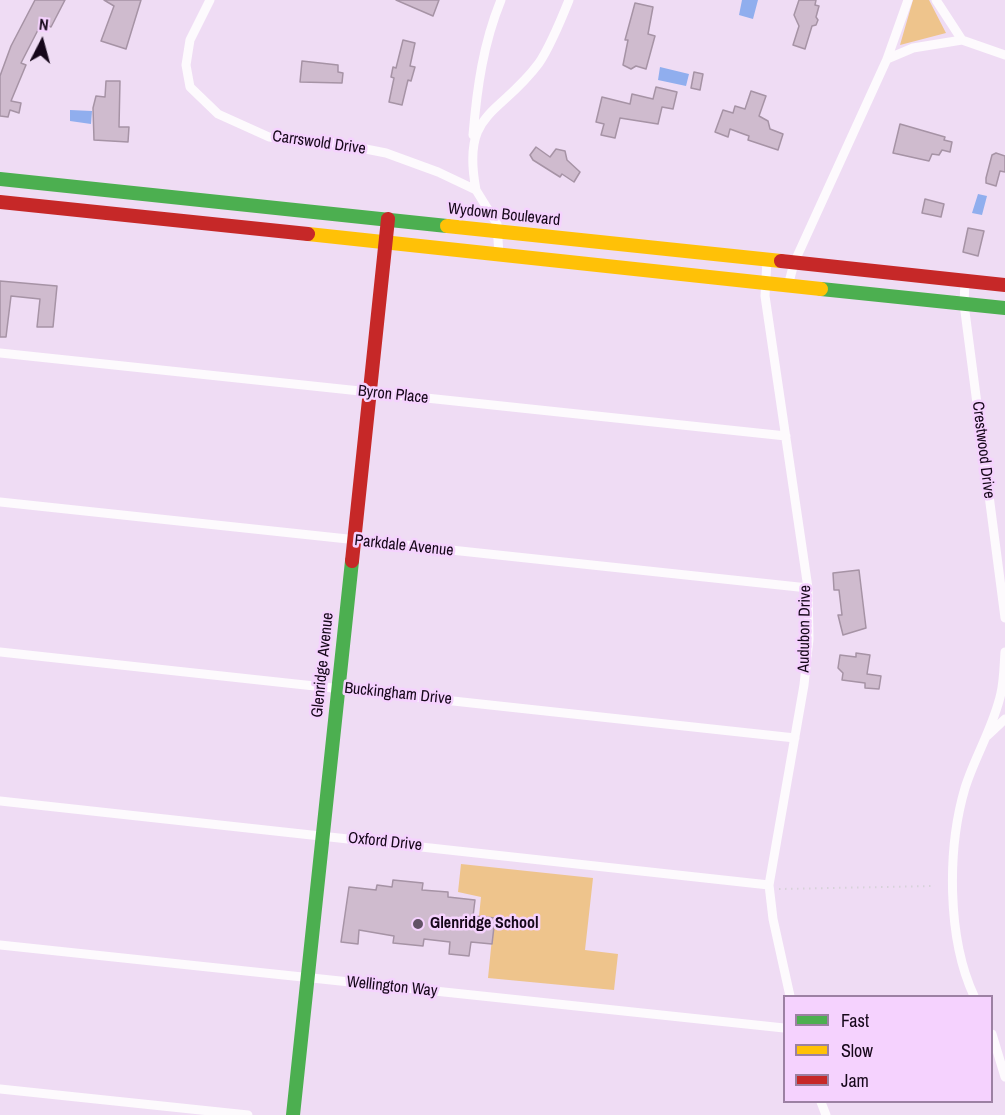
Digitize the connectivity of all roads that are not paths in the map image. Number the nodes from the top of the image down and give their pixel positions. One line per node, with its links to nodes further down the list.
1 (210, 0): 11 (street, Carrswold Drive)
2 (501, 0): 9 (street)
3 (569, 0): 9 (street)
4 (908, 0): 8 (street)
5 (936, 0): 6 (street)
6 (962, 40): 7 (street); 8 (street)
7 (1005, 56)
8 (887, 59): 18 (street)
9 (473, 137): 11 (street)
10 (0, 179): 13 (street, Wydown Boulevard)
11 (476, 190): 14 (street)
12 (0, 202): 15 (street)
13 (388, 219): 14 (street, Wydown Boulevard); 15 (street, Glenridge Avenue)
14 (500, 232): 16 (street); 17 (street, Wydown Boulevard)
15 (386, 242): 16 (street); 26 (street, Glenridge Avenue)
16 (499, 255): 20 (street)
17 (767, 260): 18 (street, Wydown Boulevard); 20 (street, Audubon Drive)
18 (794, 263): 19 (street, Wydown Boulevard); 22 (street)
19 (965, 281): 21 (street, Wydown Boulevard); 23 (street, Crestwood Drive)
20 (765, 284): 22 (street); 27 (street, Audubon Drive)
21 (1005, 285)
22 (788, 286): 23 (street)
23 (964, 304): 24 (street); 31 (street, Crestwood Drive)
24 (1005, 308)
25 (0, 353): 26 (street, Byron Place)
26 (369, 393): 27 (street, Byron Place); 29 (street, Glenridge Avenue)
27 (786, 436): 30 (street, Audubon Drive)
28 (0, 502): 29 (street, Parkdale Avenue)
29 (353, 541): 30 (street, Parkdale Avenue); 34 (street, Glenridge Avenue)
30 (808, 588): 36 (street, Audubon Drive)
31 (1005, 618)
32 (0, 652): 34 (street, Buckingham Drive)
33 (1005, 652): 37 (street)
34 (337, 688): 36 (street, Buckingham Drive); 39 (street, Glenridge Avenue)
35 (1005, 719): 37 (street)
36 (795, 738): 40 (street, Audubon Drive)
37 (985, 738): 44 (street)
38 (0, 801): 39 (street, Oxford Drive)
39 (323, 835): 40 (street, Oxford Drive); 42 (street, Glenridge Avenue)
40 (769, 887): 43 (street, Audubon Drive)
41 (0, 945): 42 (street, Wellington Way)
42 (308, 978): 45 (street, Wellington Way); 50 (street, Glenridge Avenue)
43 (790, 995)
44 (974, 995)
45 (783, 1028)
46 (1001, 1047): 47 (street)
47 (1005, 1077)
48 (0, 1089): 49 (street)
49 (248, 1115)
50 (293, 1115)

